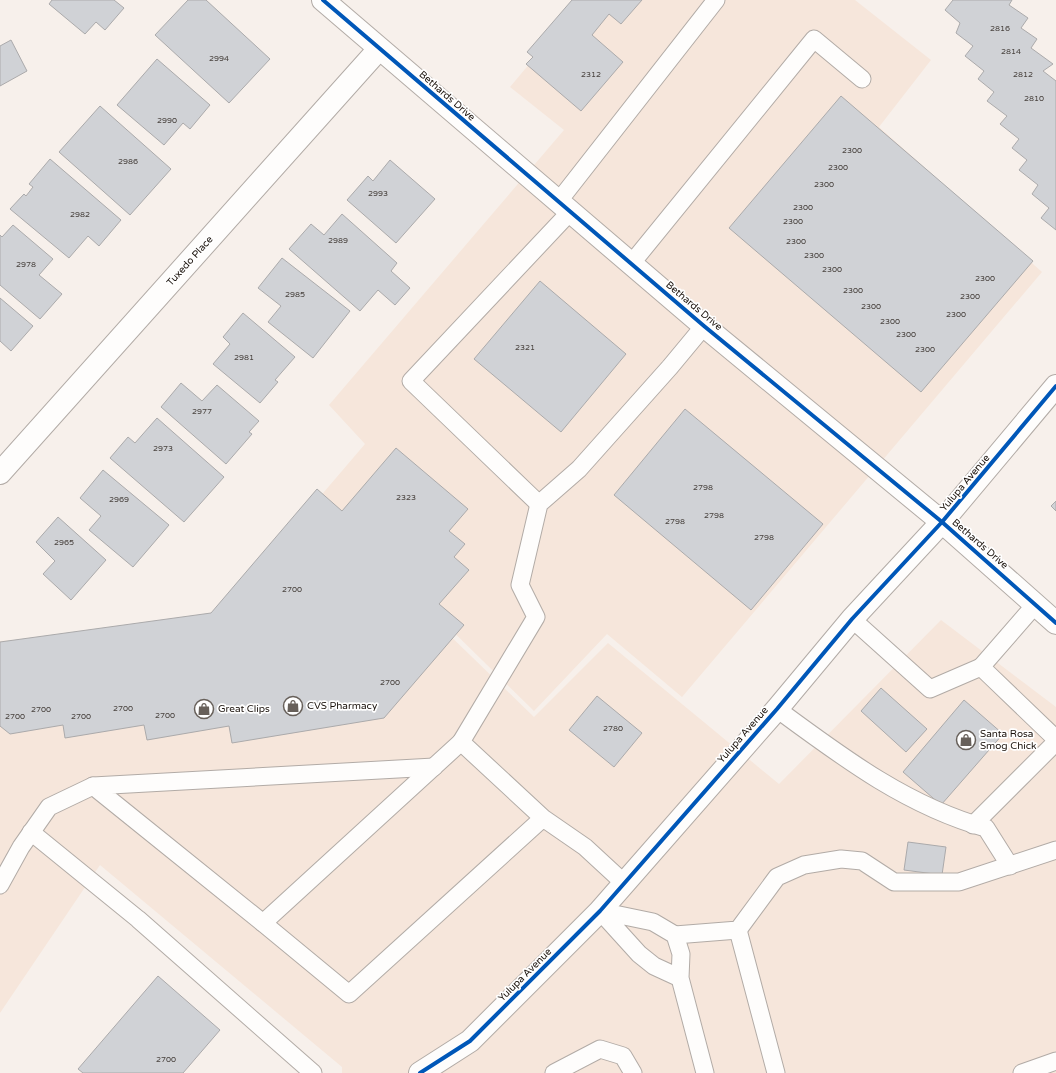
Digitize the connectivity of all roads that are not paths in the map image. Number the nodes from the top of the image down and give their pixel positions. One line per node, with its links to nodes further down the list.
1 (323, 0): 3 (street, Bethards Drive)
2 (716, 0): 5 (lane)
3 (379, 49): 5 (street, Bethards Drive); 9 (street, Tuxedo Place)
4 (862, 79): 6 (lane)
5 (564, 207): 6 (street, Bethards Drive); 10 (lane)
6 (631, 264): 7 (street, Bethards Drive)
7 (704, 326): 10 (lane); 11 (street, Bethards Drive)
8 (1056, 386): 11 (street, Yulupa Avenue)
9 (0, 473)
10 (538, 504): 18 (lane)
11 (942, 522): 12 (street, Bethards Drive); 13 (street, Yulupa Avenue)
12 (1035, 605): 14 (street, Bethards Drive); 15 (lane)
13 (852, 619): 15 (lane); 16 (street, Yulupa Avenue)
14 (1056, 623)
15 (981, 667): 17 (lane)
16 (777, 709): 22 (lane); 26 (street, Yulupa Avenue)
17 (1056, 741): 22 (lane)
18 (461, 742): 19 (lane); 21 (lane)
19 (434, 767): 20 (lane); 29 (lane)
20 (93, 786): 23 (lane); 29 (lane)
21 (543, 818): 26 (lane); 29 (lane)
22 (973, 824): 25 (lane)
23 (31, 832): 27 (lane); 34 (lane)
24 (1056, 850): 25 (lane)
25 (1010, 866): 30 (lane)
26 (624, 884): 28 (street, Yulupa Avenue)
27 (0, 885)
28 (600, 911): 31 (lane); 32 (lane); 35 (street, Yulupa Avenue)
29 (263, 923)
30 (738, 930): 31 (lane); 39 (lane)
31 (675, 935): 32 (lane)
32 (680, 978): 38 (lane)
33 (1056, 1062): 40 (lane)
34 (313, 1073)
35 (420, 1073)
36 (554, 1073): 37 (lane)
37 (633, 1073)
38 (705, 1073)
39 (776, 1073)
40 (1022, 1073)

